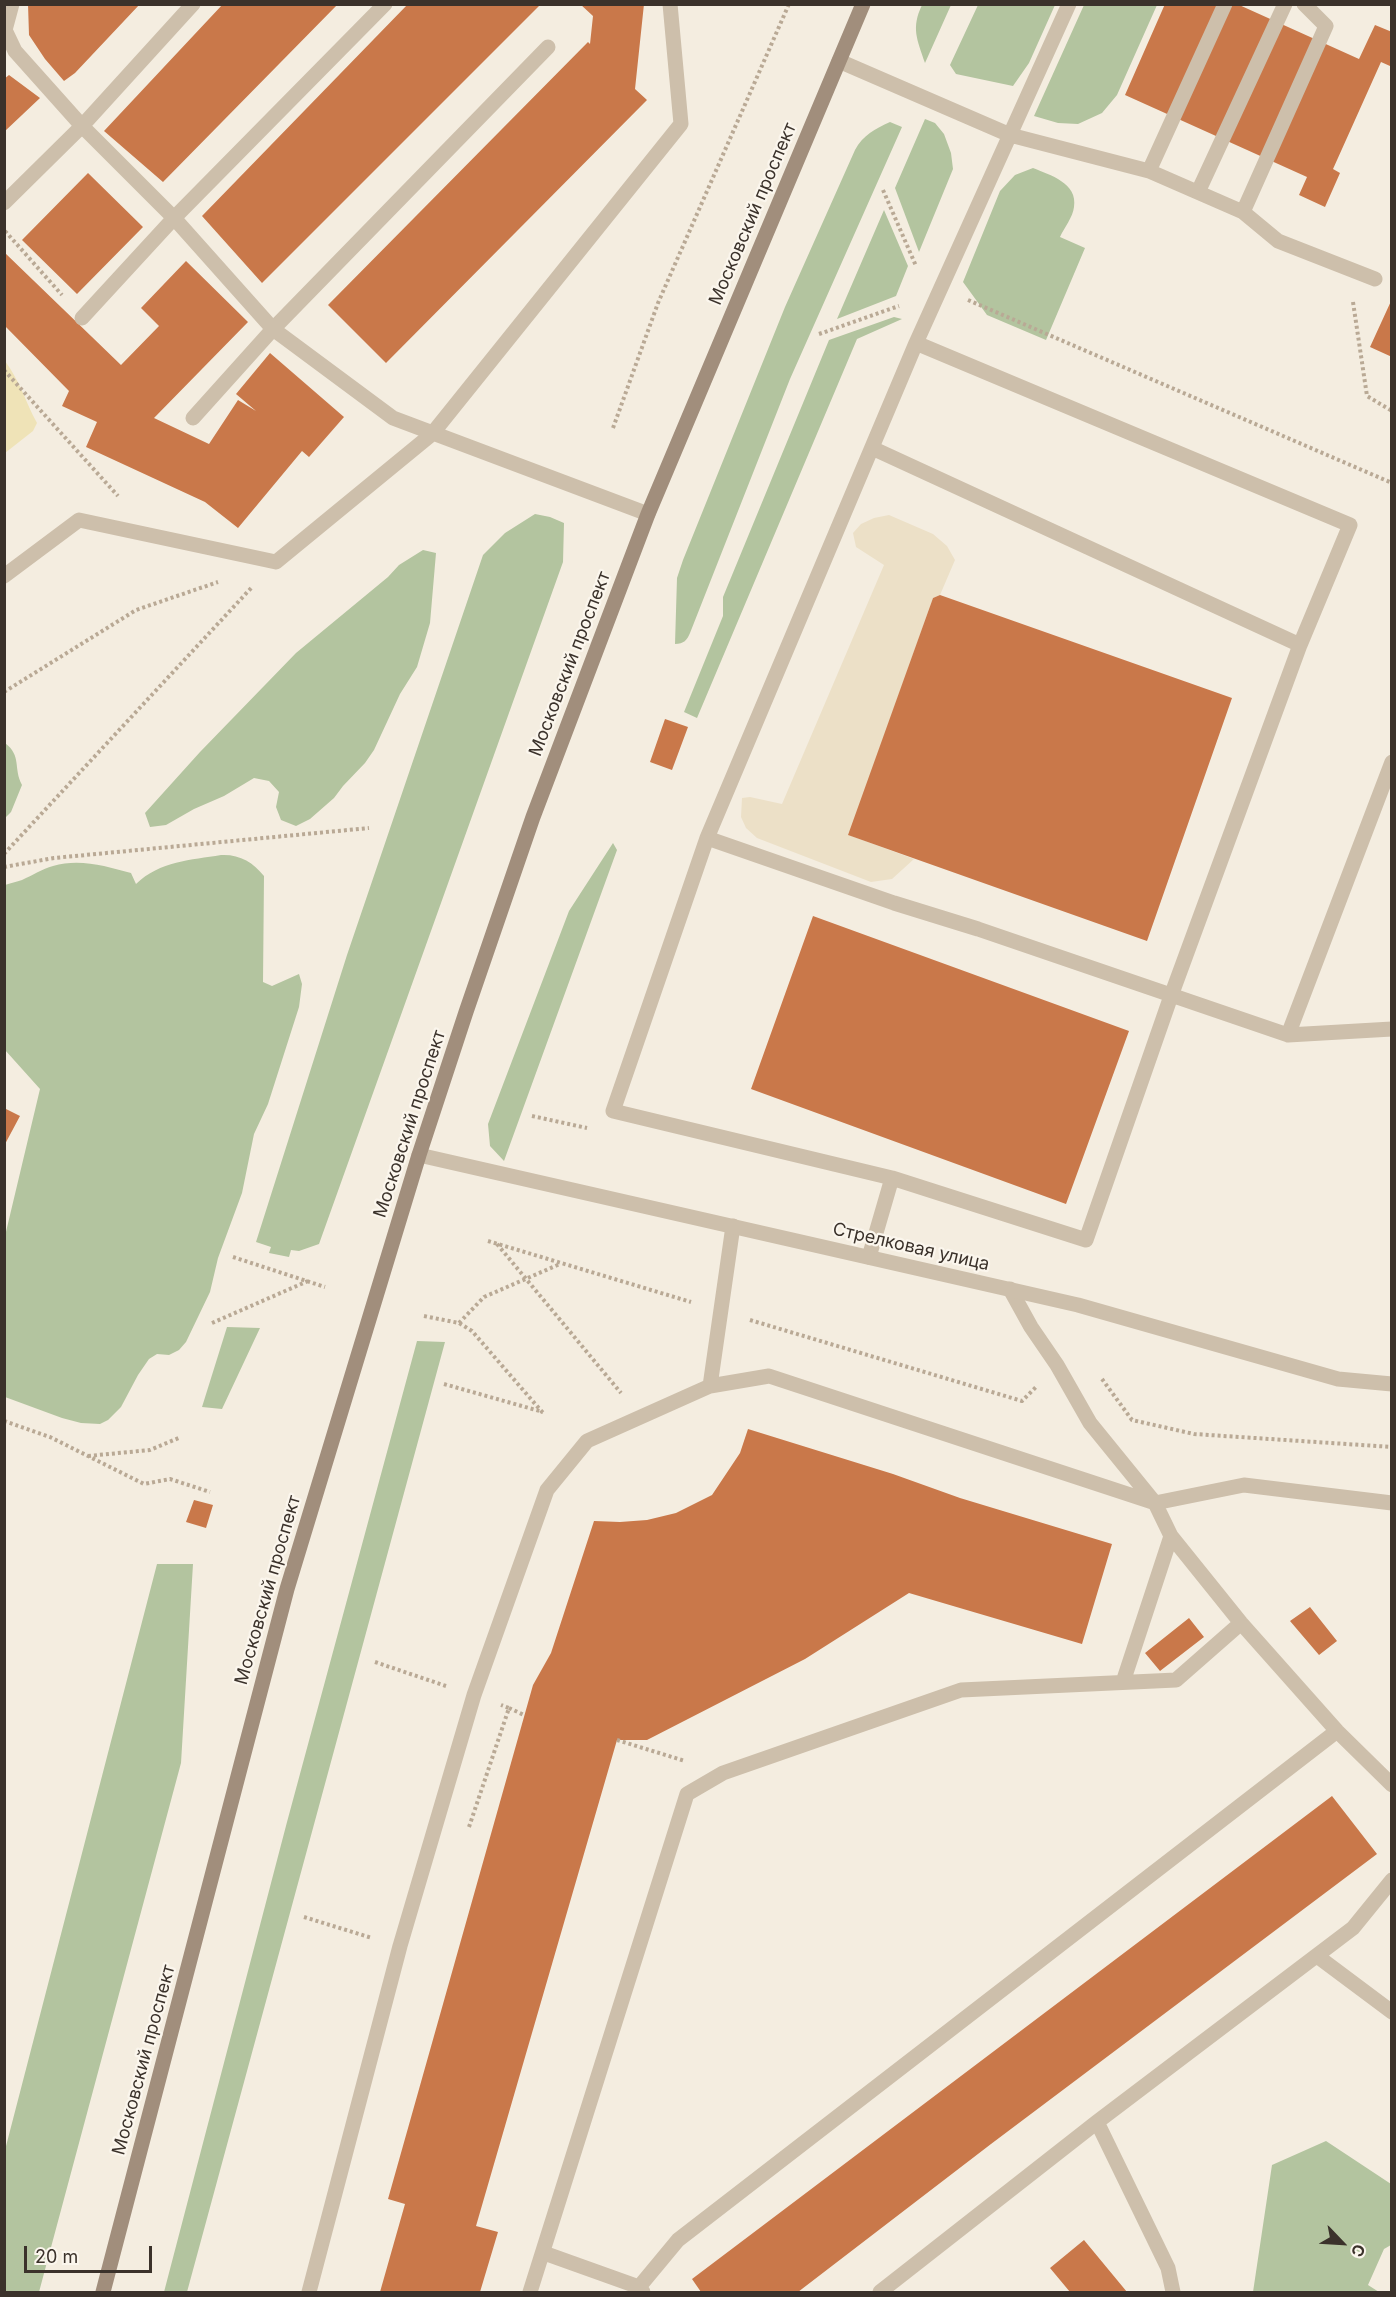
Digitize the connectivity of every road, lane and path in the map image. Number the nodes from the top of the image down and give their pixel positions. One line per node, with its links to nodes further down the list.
1 (12, 4): 13 (street)
2 (194, 4): 13 (street)
3 (385, 4): 20 (street)
4 (670, 4): 34 (street)
5 (789, 4): 33 (path)
6 (863, 4): 12 (main road, Московский проспект)
7 (1069, 4): 14 (street)
8 (1225, 4): 15 (street)
9 (1285, 4): 17 (street)
10 (1304, 4): 19 (street)
11 (548, 47): 27 (street)
12 (839, 61): 14 (street); 37 (main road, Московский проспект)
13 (82, 126): 18 (street); 20 (street)
14 (1010, 135): 15 (street); 24 (street)
15 (1149, 171): 17 (street)
16 (883, 190): 24 (path)
17 (1198, 192): 19 (street)
18 (4, 203)
19 (1243, 212): 22 (street)
20 (174, 218): 26 (street); 27 (street)
21 (4, 231): 26 (path)
22 (1348, 268): 23 (street); 31 (path)
23 (1375, 279)
24 (941, 288): 29 (street); 36 (path)
25 (900, 305): 28 (path)
26 (82, 318)
27 (273, 328): 32 (street); 34 (street)
28 (819, 334)
29 (916, 343): 35 (street); 42 (street)
30 (4, 370): 38 (path)
31 (1392, 411)
32 (193, 418)
33 (614, 428)
34 (432, 434): 37 (street); 39 (street)
35 (872, 448): 42 (street); 46 (street)
36 (1392, 483)
37 (648, 514): 52 (main road, Московский проспект)
38 (152, 535): 39 (street); 40 (street)
39 (276, 562): 47 (path)
40 (4, 576)
41 (222, 580): 43 (path)
42 (1300, 645): 49 (street)
43 (4, 692)
44 (1390, 769): 51 (street)
45 (369, 828): 48 (path)
46 (707, 838): 49 (street); 53 (street)
47 (4, 854)
48 (4, 867)
49 (1171, 996): 51 (street); 53 (street)
50 (1392, 1029): 51 (street)
51 (1288, 1035)
52 (419, 1155): 54 (street, Стрелковая улица); 96 (main road, Московский проспект)
53 (892, 1178): 58 (street)
54 (733, 1226): 58 (street, Стрелковая улица); 64 (street)
55 (488, 1241): 56 (path)
56 (497, 1244): 59 (path); 60 (path)
57 (233, 1257): 61 (path)
58 (869, 1257): 63 (street, Стрелковая улица)
59 (561, 1263): 60 (path); 64 (path)
60 (526, 1279): 67 (path); 72 (path)
61 (308, 1281): 62 (path); 66 (path)
62 (325, 1287)
63 (1010, 1289): 68 (street); 70 (street, Стрелковая улица)
64 (721, 1311): 68 (path); 71 (street)
65 (424, 1316): 67 (path)
66 (212, 1323)
67 (459, 1323): 69 (path)
68 (1057, 1365): 77 (street)
69 (444, 1384)
70 (1392, 1384)
71 (710, 1386): 72 (street); 77 (street)
72 (640, 1417): 90 (street)
73 (4, 1421): 75 (path)
74 (181, 1437): 75 (path)
75 (88, 1456): 76 (path)
76 (210, 1492)
77 (1155, 1503): 78 (street); 79 (street)
78 (1392, 1503)
79 (1171, 1536): 80 (street); 81 (street)
80 (1241, 1623): 81 (street); 84 (street)
81 (1123, 1682): 86 (street)
82 (509, 1708): 83 (path)
83 (524, 1715)
84 (1337, 1731): 87 (street); 95 (street)
85 (617, 1740): 86 (path)
86 (723, 1773): 94 (street)
87 (1392, 1785)
88 (1392, 1880): 91 (street)
89 (304, 1917): 90 (path)
90 (400, 1946): 97 (street)
91 (1317, 1956): 92 (street); 93 (street)
92 (1392, 2012)
93 (1097, 2122): 99 (street); 100 (street)
94 (544, 2253): 95 (street); 98 (street)
95 (641, 2290)
96 (103, 2292)
97 (309, 2292)
98 (530, 2292)
99 (880, 2292)
100 (1173, 2292)

